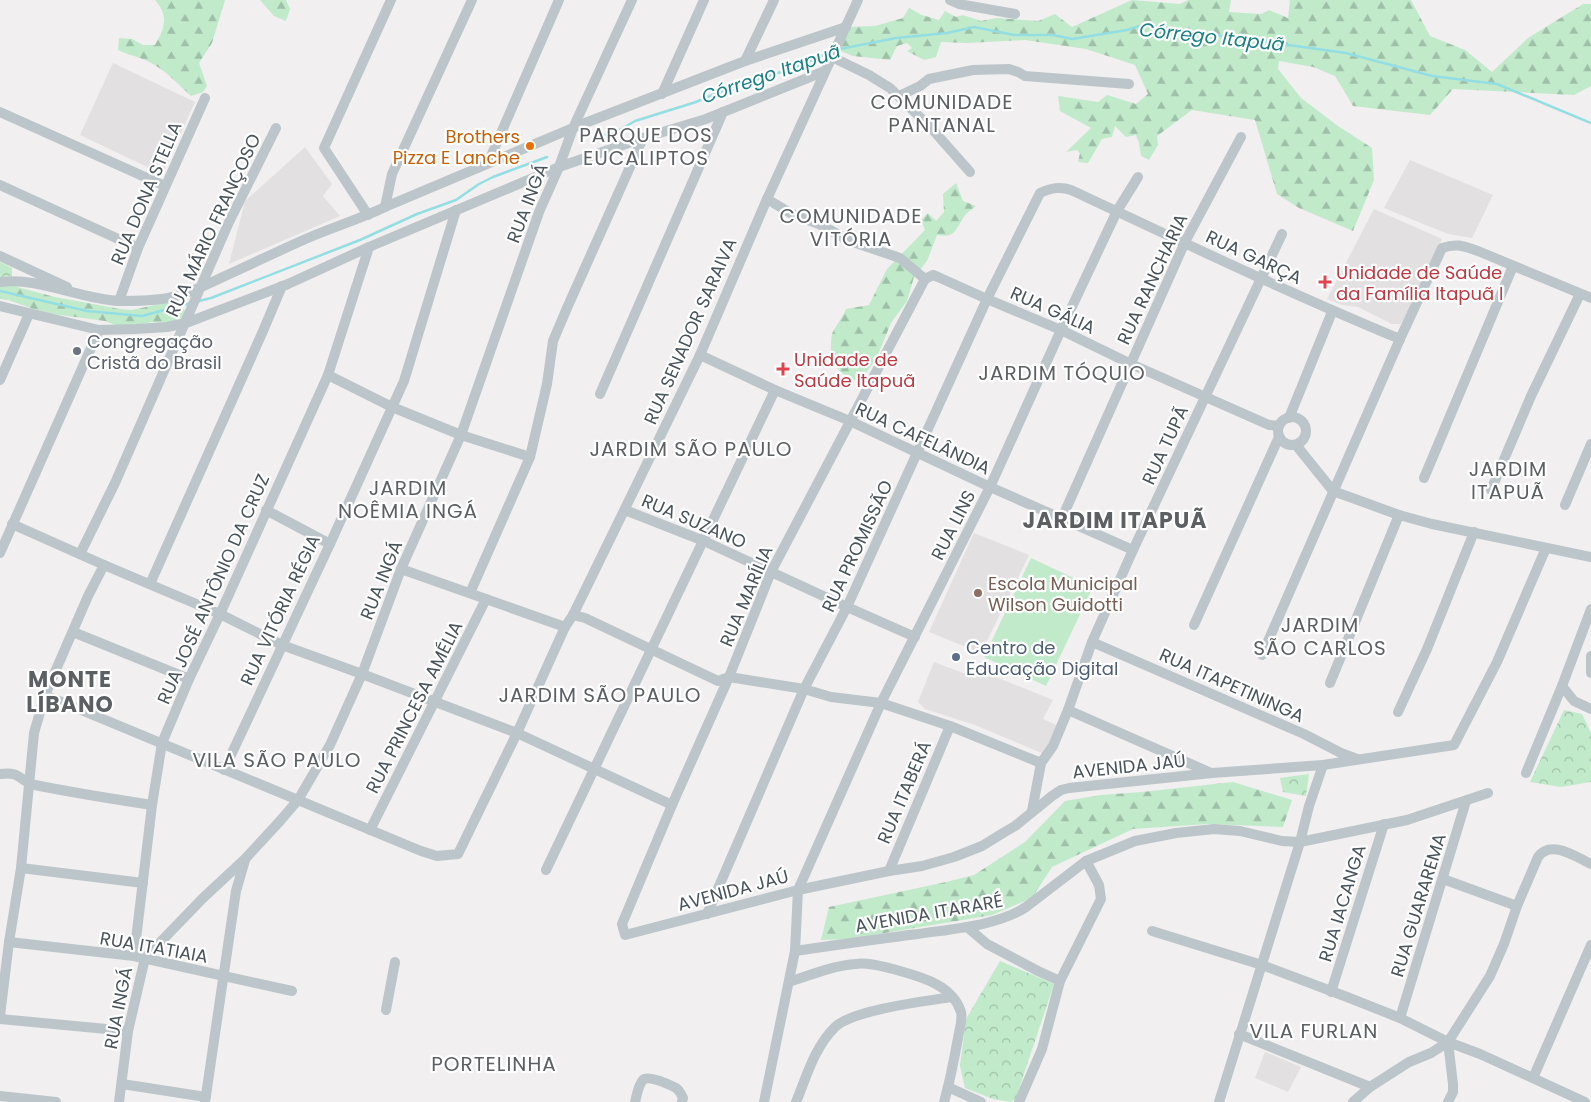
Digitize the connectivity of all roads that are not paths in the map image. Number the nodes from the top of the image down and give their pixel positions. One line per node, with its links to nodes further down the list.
1 (391, 0): 35 (street)
2 (472, 0): 32 (street)
3 (559, 0): 24 (street)
4 (632, 0): 21 (street, RUA INGÁ)
5 (704, 0): 15 (street)
6 (774, 0): 12 (street)
7 (858, 0): 10 (street, RUA SENADOR SARAIVA)
8 (950, 0): 9 (street)
9 (1015, 14)
10 (846, 27): 11 (street, RUA SENADOR SARAIVA); 12 (street)
11 (832, 57): 13 (street, RUA SENADOR SARAIVA); 16 (street)
12 (745, 61): 15 (street)
13 (826, 71): 19 (street); 31 (street, RUA SENADOR SARAIVA)
14 (1130, 84): 16 (street)
15 (662, 94): 21 (street)
16 (899, 96): 26 (street)
17 (205, 98): 29 (street, RUA DONA STELLA)
18 (0, 112): 29 (street)
19 (722, 112): 23 (street); 64 (street)
20 (276, 128): 46 (street, RUA MÁRIO FRANÇOSO)
21 (573, 128): 24 (street); 25 (street, RUA INGÁ)
22 (1241, 137): 37 (street, RUA RANCHARIA)
23 (643, 138): 25 (street); 74 (street)
24 (488, 163): 32 (street)
25 (559, 167): 33 (street); 70 (street, RUA INGÁ)
26 (970, 172)
27 (1138, 177): 34 (street, RUA LINS)
28 (0, 186): 39 (street)
29 (166, 186): 39 (street, RUA DONA STELLA)
30 (1040, 193): 34 (street, RUA GARÇA); 50 (street, RUA PROMISSÃO)
31 (767, 199): 43 (street); 59 (street, RUA SENADOR SARAIVA)
32 (385, 207): 35 (street)
33 (456, 210): 38 (street); 66 (street, RUA VITÓRIA RÉGIA)
34 (1117, 211): 37 (street, RUA GARÇA); 57 (street, RUA LINS)
35 (368, 215): 46 (street)
36 (1282, 234): 42 (street, RUA TUPÃ)
37 (1185, 242): 42 (street, RUA GARÇA); 60 (street, RUA RANCHARIA)
38 (369, 247): 45 (street); 61 (street, RUA JOSÉ ANTÔNIO DA CRUZ)
39 (138, 248): 51 (street, RUA DONA STELLA)
40 (0, 256): 49 (street)
41 (1513, 266): 47 (street); 58 (street); 75 (street)
42 (1260, 278): 53 (street, RUA GARÇA); 65 (street, RUA TUPÃ)
43 (925, 279): 50 (street, RUA GÁLIA); 68 (street, RUA MARÍLIA)
44 (0, 282): 49 (street)
45 (282, 286): 55 (street); 96 (street)
46 (200, 288): 51 (street); 55 (street, RUA MÁRIO FRANÇOSO)
47 (1580, 294): 48 (street); 77 (street)
48 (1591, 298)
49 (95, 299): 51 (street)
50 (987, 299): 57 (street, RUA GÁLIA); 73 (street, RUA PROMISSÃO)
51 (119, 301)
52 (0, 306): 54 (street)
53 (1332, 312): 58 (street, RUA GARÇA); 67 (street)
54 (29, 314): 56 (street); 62 (street)
55 (186, 323): 56 (street); 91 (street, RUA MÁRIO FRANÇOSO)
56 (99, 330): 84 (street)
57 (1061, 330): 60 (street, RUA GÁLIA); 76 (street, RUA LINS)
58 (1400, 340): 78 (street)
59 (700, 355): 63 (street, RUA CAFELÂNDIA); 81 (street, RUA SENADOR SARAIVA)
60 (1131, 364): 65 (street, RUA GÁLIA); 83 (street, RUA RANCHARIA)
61 (328, 375): 66 (street); 80 (street, RUA JOSÉ ANTÔNIO DA CRUZ)
62 (0, 380)
63 (775, 390): 68 (street, RUA CAFELÂNDIA); 86 (street)
64 (600, 394)
65 (1205, 397): 69 (street, RUA GÁLIA); 89 (street, RUA TUPÃ)
66 (392, 408): 70 (street); 87 (street, RUA VITÓRIA RÉGIA)
67 (1289, 418): 69 (street); 72 (street)
68 (850, 421): 73 (street, RUA CAFELÂNDIA); 95 (street, RUA MARÍLIA)
69 (1279, 432): 72 (street); 103 (street)
70 (461, 435): 74 (street); 94 (street, RUA INGÁ)
71 (1591, 444): 79 (street)
72 (1296, 445): 78 (street)
73 (917, 454): 76 (street, RUA CAFELÂNDIA); 99 (street, RUA PROMISSÃO)
74 (530, 457): 97 (street)
75 (1424, 478)
76 (990, 487): 83 (street, RUA CAFELÂNDIA); 106 (street, RUA LINS)
77 (1491, 490)
78 (1333, 491): 82 (street); 110 (street)
79 (1565, 505)
80 (266, 510): 87 (street); 101 (street, RUA JOSÉ ANTÔNIO DA CRUZ)
81 (625, 510): 86 (street, RUA SUZANO); 102 (street, RUA SENADOR SARAIVA)
82 (1399, 515): 85 (street); 116 (street)
83 (1062, 518): 89 (street, RUA CAFELÂNDIA)
84 (12, 524): 90 (street); 91 (street)
85 (1474, 532): 88 (street); 124 (street)
86 (704, 541): 95 (street, RUA SUZANO); 109 (street)
87 (330, 544): 108 (street, RUA VITÓRIA RÉGIA)
88 (1546, 548): 92 (street); 128 (street, AVENIDA JAÚ)
89 (1133, 550): 107 (street, RUA TUPÃ)
90 (0, 553)
91 (80, 554): 93 (street)
92 (1591, 557)
93 (104, 566): 96 (street); 105 (street)
94 (401, 569): 97 (street); 113 (street, RUA INGÁ)
95 (771, 572): 99 (street, RUA SUZANO); 114 (street, RUA MARÍLIA)
96 (150, 584): 101 (street)
97 (470, 593): 98 (street)
98 (486, 599): 104 (street); 120 (street, RUA PRINCESA AMÉLIA)
99 (847, 607): 106 (street, RUA SUZANO); 118 (street, RUA PROMISSÃO)
100 (1591, 609): 117 (street)
101 (220, 614): 108 (street); 115 (street, RUA JOSÉ ANTÔNIO DA CRUZ)
102 (573, 615): 104 (street, RUA SENADOR SARAIVA); 109 (street)
103 (1194, 624)
104 (565, 627): 126 (street, RUA SENADOR SARAIVA)
105 (72, 632): 115 (street); 119 (street)
106 (915, 636): 121 (street, RUA LINS)
107 (1092, 642): 123 (street, RUA TUPÃ); 128 (street, RUA ITAPETININGA)
108 (282, 645): 113 (street); 132 (street, RUA VITÓRIA RÉGIA)
109 (651, 650): 114 (street); 131 (street)
110 (1262, 655)
111 (1591, 656): 112 (street)
112 (1591, 673)
113 (362, 674): 120 (street); 138 (street, RUA INGÁ)
114 (729, 677): 118 (street); 140 (street, RUA MARÍLIA)
115 (189, 679): 127 (street, RUA JOSÉ ANTÔNIO DA CRUZ)
116 (1330, 683)
117 (1562, 686): 122 (street); 134 (street)
118 (804, 689): 121 (street); 156 (street, RUA PROMISSÃO)
119 (45, 695): 127 (street); 136 (street)
120 (435, 702): 126 (street); 144 (street, RUA PRINCESA AMÉLIA)
121 (881, 703): 125 (street); 154 (street, RUA LINS)
122 (1591, 709)
123 (1068, 710): 129 (street, RUA TUPÃ); 133 (street)
124 (1398, 712)
125 (950, 726): 129 (street); 151 (street, RUA ITABERÁ)
126 (517, 733): 131 (street); 144 (street, RUA SENADOR SARAIVA)
127 (162, 743): 132 (street); 141 (street, RUA JOSÉ ANTÔNIO DA CRUZ)
128 (1358, 760): 130 (street, AVENIDA JAÚ)
129 (1041, 763): 142 (street, RUA TUPÃ)
130 (1323, 765): 133 (street, AVENIDA JAÚ); 145 (street)
131 (594, 768): 140 (street); 150 (street)
132 (224, 770): 138 (street)
133 (1212, 773): 142 (street, AVENIDA JAÚ)
134 (1526, 773)
135 (0, 774): 136 (street)
136 (28, 784): 141 (street); 149 (street)
137 (1488, 793): 139 (street, AVENIDA ITARARÉ)
138 (298, 800): 144 (street); 146 (street, RUA INGÁ)
139 (1466, 801): 143 (street, AVENIDA ITARARÉ); 152 (street, RUA GUARAREMA)
140 (672, 804): 159 (street, RUA MARÍLIA)
141 (152, 806): 153 (street, RUA JOSÉ ANTÔNIO DA CRUZ)
142 (1032, 811): 151 (street, AVENIDA JAÚ)
143 (1384, 824): 145 (street, AVENIDA ITARARÉ); 170 (street, RUA IACANGA)
144 (370, 830)
145 (1300, 842): 147 (street, AVENIDA ITARARÉ); 165 (street)
146 (245, 859): 163 (street, RUA INGÁ); 166 (street)
147 (1086, 862): 157 (street, AVENIDA ITARARÉ); 167 (street)
148 (1591, 864): 155 (street)
149 (21, 868): 153 (street); 160 (street)
150 (546, 870)
151 (889, 871): 154 (street, AVENIDA JAÚ)
152 (1443, 879): 155 (street); 174 (street, RUA GUARAREMA)
153 (144, 883): 163 (street, RUA JOSÉ ANTÔNIO DA CRUZ)
154 (798, 890): 156 (street, AVENIDA JAÚ); 162 (street)
155 (1517, 906): 177 (street)
156 (707, 914): 159 (street, AVENIDA JAÚ)
157 (967, 926): 162 (street, AVENIDA ITARARÉ); 167 (street)
158 (1152, 930): 165 (street)
159 (625, 935)
160 (9, 942): 163 (street, RUA ITATIAIA); 173 (street)
161 (1591, 945): 178 (street)
162 (795, 951): 168 (street)
163 (139, 957): 166 (street, RUA ITATIAIA); 175 (street, RUA INGÁ)
164 (395, 962): 172 (street)
165 (1262, 965): 170 (street); 176 (street)
166 (224, 976): 169 (street, RUA ITATIAIA); 183 (street)
167 (1060, 980): 192 (street)
168 (788, 982): 171 (street); 188 (street)
169 (292, 991)
170 (1331, 992): 174 (street)
171 (952, 996): 180 (street); 189 (street)
172 (386, 1010)
173 (0, 1018): 175 (street)
174 (1400, 1018): 177 (street)
175 (128, 1031): 179 (street, RUA INGÁ)
176 (1240, 1034): 181 (street); 193 (street)
177 (1448, 1042): 178 (street); 181 (street); 195 (street)
178 (1533, 1078): 196 (street)
179 (122, 1084): 183 (street); 185 (street, RUA INGÁ)
180 (948, 1087): 190 (street); 191 (street)
181 (1370, 1087): 194 (street)
182 (0, 1096): 184 (street)
183 (206, 1100)
184 (56, 1102)
185 (119, 1102)
186 (635, 1102): 187 (street)
187 (682, 1102)
188 (764, 1102)
189 (796, 1102)
190 (944, 1102)
191 (981, 1102)
192 (1020, 1102)
193 (1219, 1102)
194 (1353, 1102)
195 (1448, 1102)
196 (1585, 1102)

